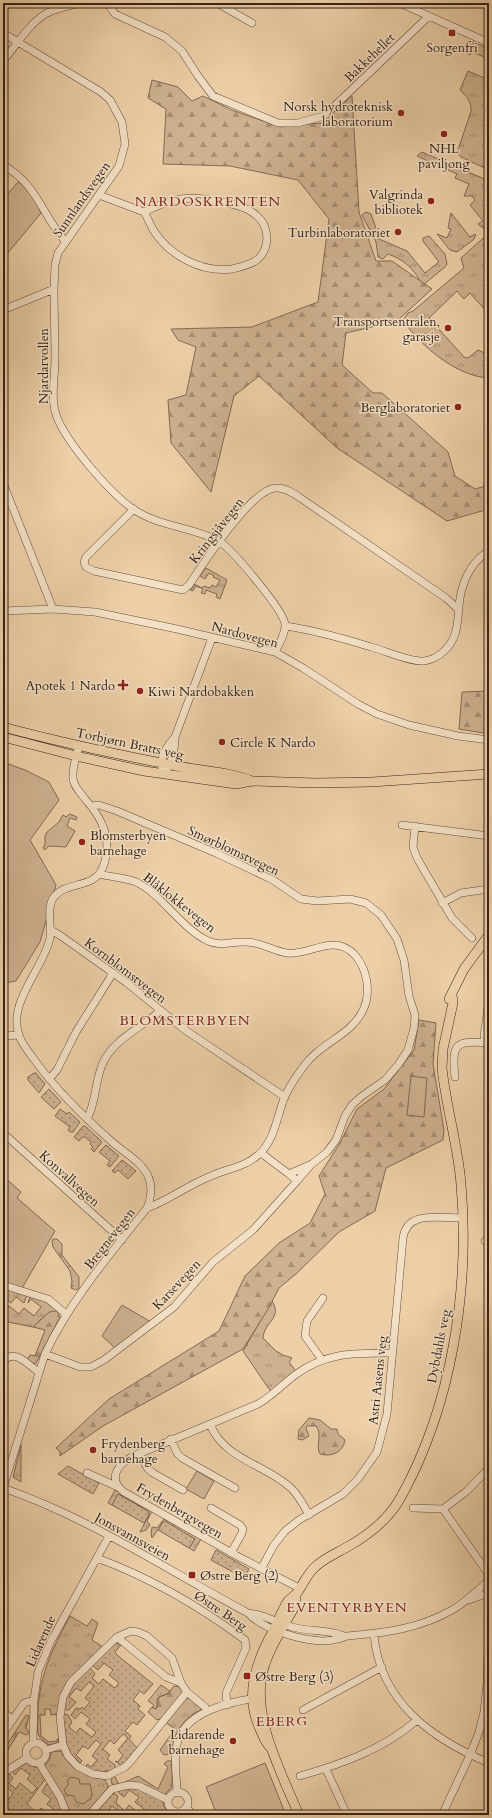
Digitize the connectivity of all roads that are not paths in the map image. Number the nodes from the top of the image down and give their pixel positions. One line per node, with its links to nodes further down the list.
1 (80, 3): 8 (street)
2 (107, 3): 5 (street, Bakkehellet)
3 (217, 3): 6 (street)
4 (400, 3): 5 (street)
5 (429, 16): 9 (street)
6 (252, 23)
7 (3, 33): 8 (street, Sunnlandsvegen)
8 (18, 42): 10 (street); 12 (street, Sunnlandsvegen)
9 (489, 43)
10 (3, 61)
11 (3, 165): 14 (street)
12 (99, 195): 13 (street); 14 (street, Sunnlandsvegen)
13 (144, 212): 13 (street)
14 (66, 242): 15 (street, Sunnlandsvegen)
15 (54, 289): 16 (street); 18 (street, Njardarvollen)
16 (3, 310)
17 (3, 483): 21 (street)
18 (134, 509): 19 (street, Njardarvollen); 19 (street, Kringsjåvegen)
19 (220, 541): 22 (street, Kringsjåvegen); 24 (street, Njardarvollen)
20 (489, 551): 22 (street)
21 (53, 609): 23 (street, Nardovegen); 25 (street, Nardovegen)
22 (458, 609): 24 (street)
23 (3, 611)
24 (285, 626): 26 (street)
25 (212, 638): 26 (street, Nardovegen); 29 (street)
26 (275, 652): 30 (street, Nardovegen)
27 (3, 727): 31 (main road, Torbjørn Bratts veg)
28 (3, 737): 32 (main road, Torbjørn Bratts veg)
29 (175, 737): 33 (street); 34 (street)
30 (489, 740)
31 (79, 746): 32 (street); 33 (main road, Torbjørn Bratts veg)
32 (76, 756): 35 (main road, Torbjørn Bratts veg); 38 (street)
33 (161, 763): 34 (main road, Torbjørn Bratts veg); 35 (street)
34 (171, 765): 35 (street); 37 (main road, Torbjørn Bratts veg)
35 (163, 774): 37 (main road, Torbjørn Bratts veg)
36 (489, 774): 37 (main road, Torbjørn Bratts veg)
37 (252, 781)
38 (91, 806): 42 (street); 60 (street, Smørblomstvegen)
39 (402, 825): 40 (street)
40 (415, 826): 41 (street); 44 (street)
41 (489, 836)
42 (100, 874): 45 (street); 56 (street, Blåklokkevegen)
43 (489, 889): 44 (street)
44 (442, 903): 47 (street)
45 (51, 930): 48 (street, Kornblomstvegen); 51 (street)
46 (489, 935): 64 (main road, Dybdahls veg)
47 (472, 938)
48 (113, 973): 50 (street, Kornblomstvegen); 55 (street)
49 (489, 1001): 53 (street)
50 (160, 1011): 56 (street, Kornblomstvegen); 57 (street)
51 (19, 1035): 52 (street); 55 (street, Bregnevegen)
52 (3, 1036)
53 (487, 1043): 54 (street)
54 (455, 1077)
55 (49, 1079): 57 (street, Bregnevegen)
56 (285, 1097): 59 (street, Blåklokkevegen)
57 (87, 1119): 63 (street, Bregnevegen)
58 (3, 1133): 65 (street, Konvallvegen)
59 (261, 1153): 61 (street); 63 (street)
60 (312, 1164): 61 (street, Smørblomstvegen); 62 (street, Smørblomstvegen)
61 (289, 1174): 62 (street)
62 (297, 1181): 70 (street, Karsevegen)
63 (147, 1208): 65 (street, Bregnevegen)
64 (463, 1218): 69 (street, Astri Aasens veg); 92 (main road, Dybdahls veg)
65 (122, 1240): 68 (street, Bregnevegen)
66 (3, 1285): 68 (street)
67 (323, 1298): 71 (street)
68 (66, 1314): 70 (street, Bregnevegen)
69 (392, 1353): 71 (street, Frydenbergvegen); 86 (street, Astri Aasens veg)
70 (45, 1354): 73 (street, Bregnevegen)
71 (322, 1360): 74 (street, Frydenbergvegen)
72 (3, 1362): 73 (street)
73 (39, 1372): 80 (street, Bregnevegen)
74 (210, 1424): 75 (street, Frydenbergvegen); 86 (street)
75 (171, 1439): 76 (street, Frydenbergvegen); 81 (street)
76 (139, 1453): 79 (street, Frydenbergvegen); 82 (street, Frydenbergvegen)
77 (489, 1468): 85 (street)
78 (87, 1473): 79 (street, Frydenbergvegen)
79 (118, 1487): 88 (street, Frydenbergvegen)
80 (3, 1488): 87 (street, Jonsvannsveien)
81 (235, 1488)
82 (183, 1490)
83 (211, 1508): 88 (street, Frydenbergvegen)
84 (413, 1508): 85 (street)
85 (443, 1509): 91 (street)
86 (309, 1515): 90 (street, Astri Aasens veg)
87 (109, 1536): 89 (street, Lidarende); 96 (street, Jonsvannsveien)
88 (231, 1553): 90 (street, Frydenbergvegen)
89 (97, 1558): 103 (street, Lidarende); 104 (street, Østre Berg)
90 (261, 1568): 92 (street, Frydenbergvegen)
91 (488, 1579): 93 (street); 94 (street, Jonsvannsveien)
92 (298, 1591): 96 (main road, Dybdahls veg)
93 (489, 1593): 94 (street, Jonsvannsveien)
94 (469, 1600): 97 (street, Jonsvannsveien)
95 (489, 1617): 114 (street)
96 (279, 1627): 97 (street, Jonsvannsveien); 102 (main road, Dybdahls veg)
97 (374, 1635): 99 (street)
98 (117, 1637): 100 (street); 100 (street); 112 (street)
99 (382, 1668): 105 (street); 109 (street)
100 (181, 1683): 101 (street)
101 (187, 1692): 106 (street); 120 (street)
102 (256, 1698): 104 (street); 129 (main road, Dybdahls veg)
103 (34, 1700): 108 (street); 111 (street, Lidarende)
104 (228, 1705): 106 (street)
105 (304, 1710)
106 (207, 1711): 123 (street)
107 (3, 1712): 108 (street)
108 (12, 1720): 110 (street)
109 (418, 1720): 114 (street); 118 (street)
110 (3, 1734)
111 (34, 1743): 113 (street); 115 (street, Lidarende)
112 (63, 1746): 113 (street); 120 (street)
113 (46, 1750): 116 (street)
114 (470, 1755): 117 (street); 131 (street)
115 (27, 1758): 116 (street); 119 (street)
116 (40, 1763): 126 (street)
117 (489, 1763)
118 (326, 1769): 121 (street); 130 (street)
119 (3, 1773)
120 (107, 1776): 122 (street)
121 (300, 1776)
122 (112, 1789): 124 (street); 127 (street)
123 (177, 1793): 124 (street); 125 (street)
124 (168, 1800): 125 (street)
125 (186, 1807): 128 (street)
126 (67, 1815)
127 (90, 1815)
128 (193, 1815)
129 (300, 1815)
130 (347, 1815)
131 (442, 1815)

